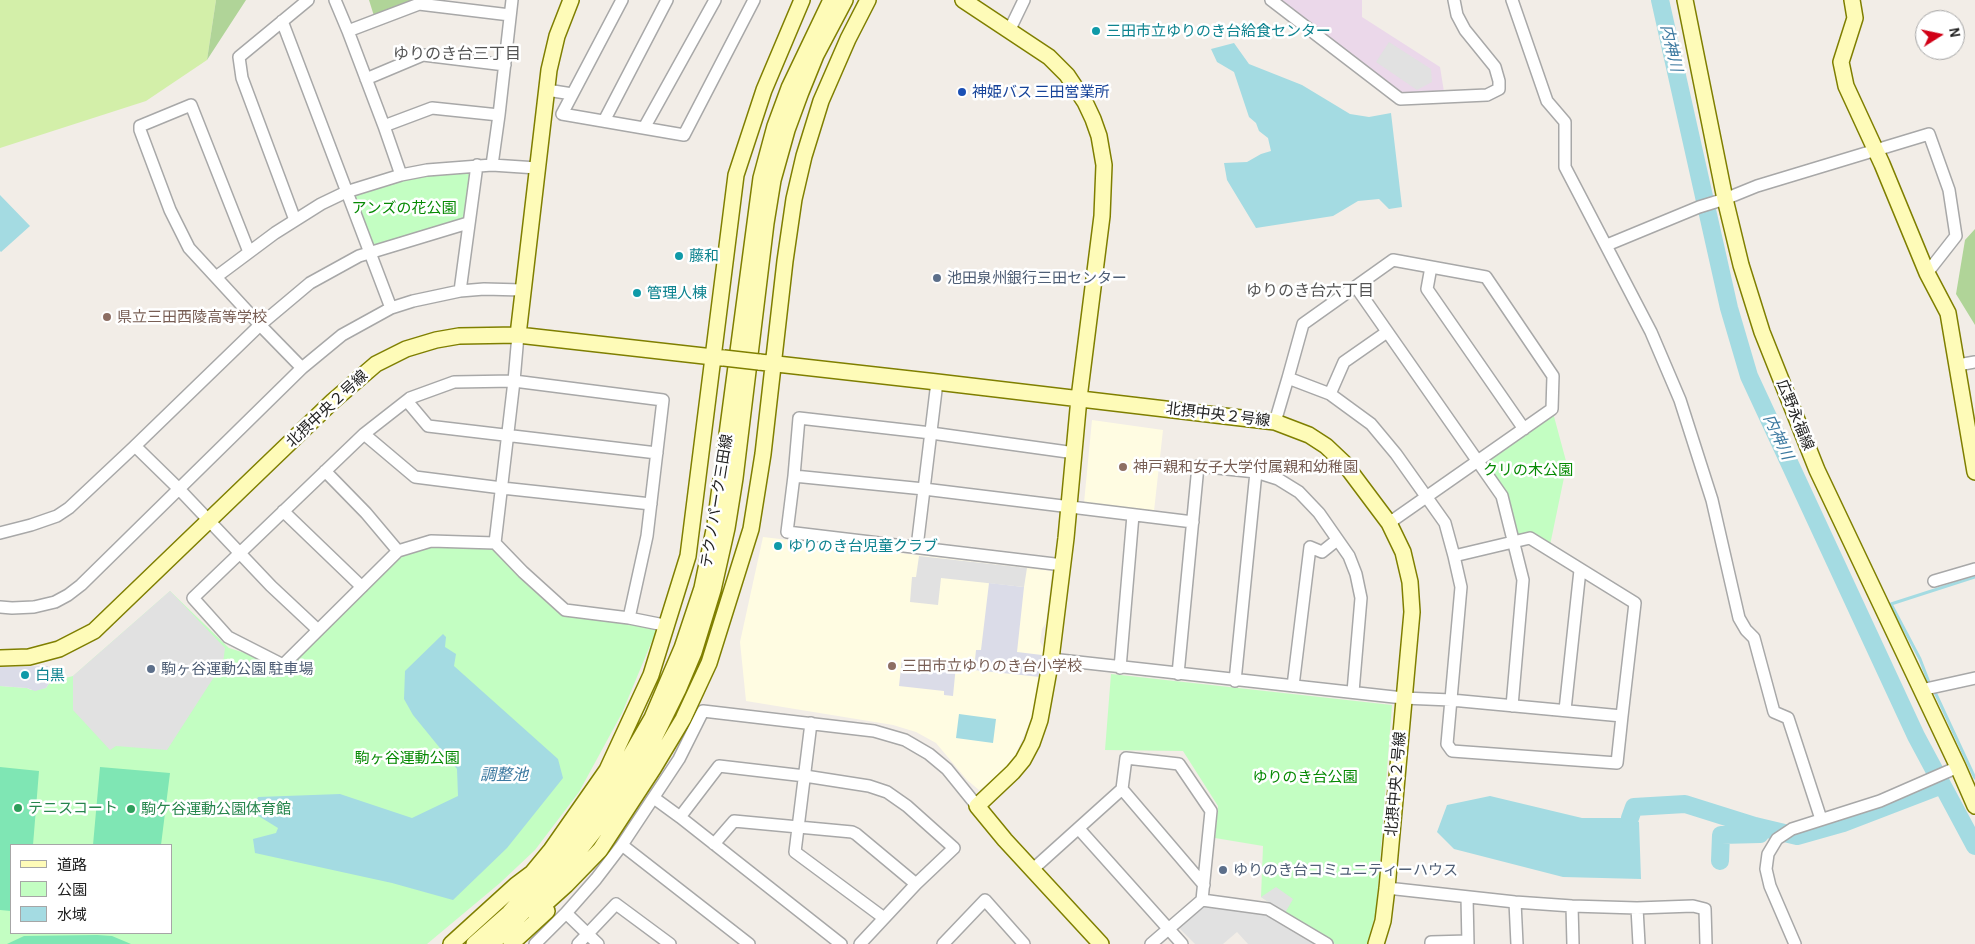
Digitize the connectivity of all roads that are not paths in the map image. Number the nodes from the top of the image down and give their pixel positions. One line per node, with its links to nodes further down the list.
1 (308, 0): 22 (street)
2 (335, 0): 24 (street)
3 (512, 0): 21 (street)
4 (572, 0): 27 (main road)
5 (622, 0): 28 (street)
6 (667, 0): 30 (street)
7 (715, 0): 32 (street)
8 (754, 0): 32 (street)
9 (802, 0): 55 (main road)
10 (831, 0): 153 (main road, テクノパーク三田線)
11 (844, 0): 149 (main road, テクノパーク三田線)
12 (868, 0): 57 (main road)
13 (963, 0): 23 (main road)
14 (1024, 0): 23 (street)
15 (1271, 0): 16 (street)
16 (1454, 0)
17 (1512, 0): 42 (street)
18 (1686, 0): 39 (main road, 広野永福線)
19 (1852, 0): 33 (main road)
20 (421, 2): 21 (street); 24 (street)
21 (510, 15): 25 (street)
22 (282, 20): 38 (street); 40 (street)
23 (1010, 29): 64 (main road)
24 (348, 31): 26 (street)
25 (505, 65): 26 (street); 29 (street)
26 (366, 78): 31 (street)
27 (546, 90): 28 (street); 36 (main road)
28 (572, 94): 30 (street)
29 (499, 115): 31 (street); 34 (street)
30 (604, 121): 32 (street)
31 (384, 126): 37 (street)
32 (644, 128)
33 (1876, 151): 39 (street); 46 (main road); 46 (street)
34 (492, 165): 35 (street); 36 (street)
35 (477, 166): 37 (street); 41 (street)
36 (537, 168): 49 (main road)
37 (401, 174): 38 (street)
38 (346, 192): 40 (street); 44 (street)
39 (1725, 199): 42 (street); 115 (main road, 広野永福線)
40 (295, 220): 43 (street)
41 (468, 223): 44 (street); 50 (street)
42 (1607, 244): 130 (street)
43 (249, 252): 47 (street); 47 (street)
44 (370, 252): 51 (street); 52 (street)
45 (1431, 266): 48 (street); 67 (street); 67 (street)
46 (1926, 273): 58 (main road)
47 (216, 277): 52 (street)
48 (1356, 287): 53 (street); 60 (street)
49 (522, 290): 50 (street); 54 (main road)
50 (460, 291): 51 (street)
51 (391, 308): 59 (street)
52 (260, 325): 59 (street); 72 (street)
53 (1387, 332): 63 (street); 75 (street)
54 (518, 334): 55 (main road, 北摂中央２号線); 61 (street); 88 (main road, 北摂中央２号線)
55 (718, 357): 57 (main road, 北摂中央２号線, bridge); 136 (main road)
56 (1975, 362): 58 (street)
57 (767, 364): 62 (main road, 北摂中央２号線); 149 (main road)
58 (1958, 366): 68 (main road)
59 (302, 368): 81 (street)
60 (1288, 378): 63 (street); 66 (street)
61 (514, 381): 65 (street); 71 (street); 73 (street)
62 (938, 382): 64 (main road, 北摂中央２号線); 69 (street)
63 (1330, 394): 83 (street)
64 (1079, 398): 66 (main road, 北摂中央２号線); 74 (main road)
65 (407, 401): 70 (street); 71 (street)
66 (1275, 422): 90 (main road, 北摂中央２号線)
67 (1524, 429): 75 (street)
68 (1972, 430): 76 (main road)
69 (931, 433): 74 (street); 79 (street); 82 (street)
70 (364, 434): 77 (street); 80 (street)
71 (508, 435): 73 (street); 80 (street)
72 (135, 446): 81 (street); 91 (street)
73 (657, 453): 84 (street)
74 (1075, 453): 85 (main road)
75 (1478, 460): 83 (street); 93 (street)
76 (1975, 469)
77 (325, 471): 86 (street); 96 (street)
78 (1256, 472): 89 (street); 92 (street); 113 (street)
79 (794, 476): 82 (street); 95 (street)
80 (502, 488): 84 (street); 94 (street)
81 (179, 489): 88 (street); 104 (street)
82 (924, 490): 85 (street); 95 (street)
83 (1425, 496): 90 (street); 98 (street)
84 (651, 504): 105 (street)
85 (1069, 508): 87 (street); 99 (main road)
86 (284, 511): 97 (street); 103 (street)
87 (1133, 515): 89 (street); 110 (street)
88 (209, 521): 97 (street); 108 (main road, 北摂中央２号線)
89 (1193, 522): 111 (street)
90 (1389, 523): 117 (main road, 北摂中央２号線)
91 (0, 533)
92 (1337, 540): 114 (street); 116 (street)
93 (1513, 542): 98 (street); 101 (street); 119 (street)
94 (495, 543): 96 (street); 105 (street)
95 (918, 546): 99 (street)
96 (398, 551): 103 (street)
97 (239, 553): 107 (street); 107 (street)
98 (1454, 556): 118 (street)
99 (1062, 565): 109 (main road)
100 (1975, 569): 102 (street)
101 (1580, 570): 120 (street); 121 (street)
102 (1934, 581)
103 (362, 587): 107 (street)
104 (0, 607)
105 (630, 618): 106 (street)
106 (659, 624)
107 (318, 630)
108 (0, 658)
109 (1051, 660): 110 (street); 127 (main road)
110 (1120, 668): 111 (street)
111 (1178, 674): 113 (street)
112 (1975, 678): 115 (street)
113 (1235, 681): 114 (street)
114 (1293, 686): 116 (street)
115 (1921, 690): 123 (main road, 広野永福線)
116 (1353, 692): 117 (street)
117 (1403, 698): 118 (street); 139 (main road, 北摂中央２号線)
118 (1451, 700): 119 (street); 121 (street)
119 (1512, 706): 120 (street)
120 (1565, 710): 121 (street)
121 (1622, 716)
122 (811, 723): 124 (street); 126 (street); 127 (street)
123 (1955, 768): 128 (main road, 広野永福線); 130 (street)
124 (805, 776): 129 (street); 131 (street); 137 (street)
125 (1122, 789): 132 (street); 138 (street); 138 (street)
126 (654, 798): 129 (street); 134 (street)
127 (977, 806): 135 (main road)
128 (1975, 806)
129 (680, 817): 133 (street)
130 (1822, 819): 173 (street)
131 (798, 828): 133 (street); 137 (street); 146 (street)
132 (1079, 829): 135 (street); 147 (street)
133 (714, 844): 160 (street)
134 (622, 845): 145 (street); 159 (street)
135 (1032, 870): 163 (main road)
136 (532, 873): 152 (main road); 153 (main road)
137 (916, 884): 146 (street)
138 (1204, 885): 141 (street)
139 (1387, 888): 140 (street); 167 (main road, 北摂中央２号線)
140 (1468, 896): 142 (street); 151 (street)
141 (1202, 900): 147 (street); 166 (street)
142 (1515, 902): 143 (street); 169 (street)
143 (1572, 906): 144 (street); 170 (street)
144 (1637, 908): 171 (street); 172 (street)
145 (566, 913): 148 (street); 155 (street)
146 (884, 918): 161 (street)
147 (1168, 929): 164 (street); 165 (street)
148 (588, 934): 156 (street); 157 (street); 158 (street)
149 (508, 938): 154 (main road, テクノパーク三田線)
150 (948, 942): 162 (street)
151 (1468, 942): 168 (street)
152 (451, 944)
153 (473, 944)
154 (492, 944)
155 (535, 944)
156 (578, 944)
157 (598, 944)
158 (670, 944)
159 (748, 944)
160 (841, 944)
161 (860, 944)
162 (1024, 944)
163 (1101, 944)
164 (1151, 944)
165 (1182, 944)
166 (1327, 944)
167 (1376, 944)
168 (1431, 944)
169 (1517, 944)
170 (1573, 944)
171 (1639, 944)
172 (1706, 944)
173 (1795, 944)

